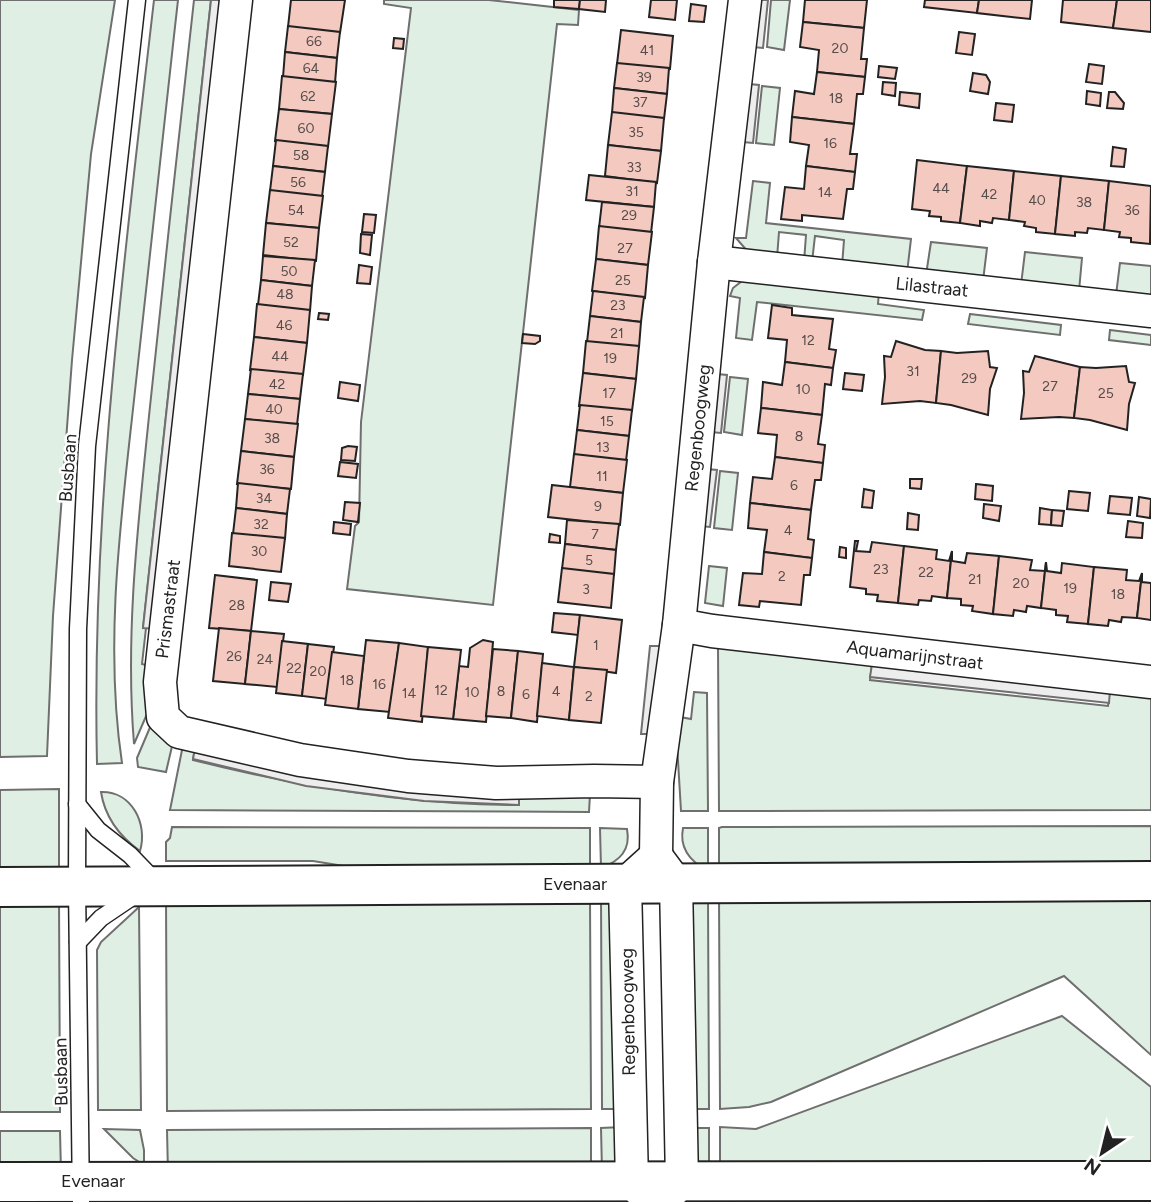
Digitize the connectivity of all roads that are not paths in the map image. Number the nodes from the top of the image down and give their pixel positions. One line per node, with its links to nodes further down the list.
1 (137, 0): 9 (lane, Busbaan)
2 (236, 0): 8 (street, Prismastraat)
3 (745, 0): 4 (street, Regenboogweg)
4 (714, 262): 5 (street, Lilastraat); 6 (street, Regenboogweg)
5 (1151, 311)
6 (678, 625): 7 (street, Aquamarijnstraat); 8 (street, Regenboogweg)
7 (1151, 682)
8 (657, 782): 10 (street, Regenboogweg)
9 (77, 804): 13 (lane, Busbaan); 15 (lane)
10 (666, 870): 11 (main road, Evenaar); 12 (main road, Evenaar); 20 (street, Regenboogweg)
11 (1151, 881)
12 (625, 884): 15 (main road, Evenaar); 20 (street, Regenboogweg)
13 (77, 886): 14 (main road, Evenaar); 15 (main road, Evenaar); 16 (lane, Busbaan)
14 (0, 887)
15 (161, 887): 16 (lane)
16 (78, 942): 19 (lane, Busbaan)
17 (1151, 1181): 20 (main road, Evenaar)
18 (0, 1182): 19 (main road, Evenaar)
19 (82, 1191): 20 (main road, Evenaar)
20 (657, 1192)

